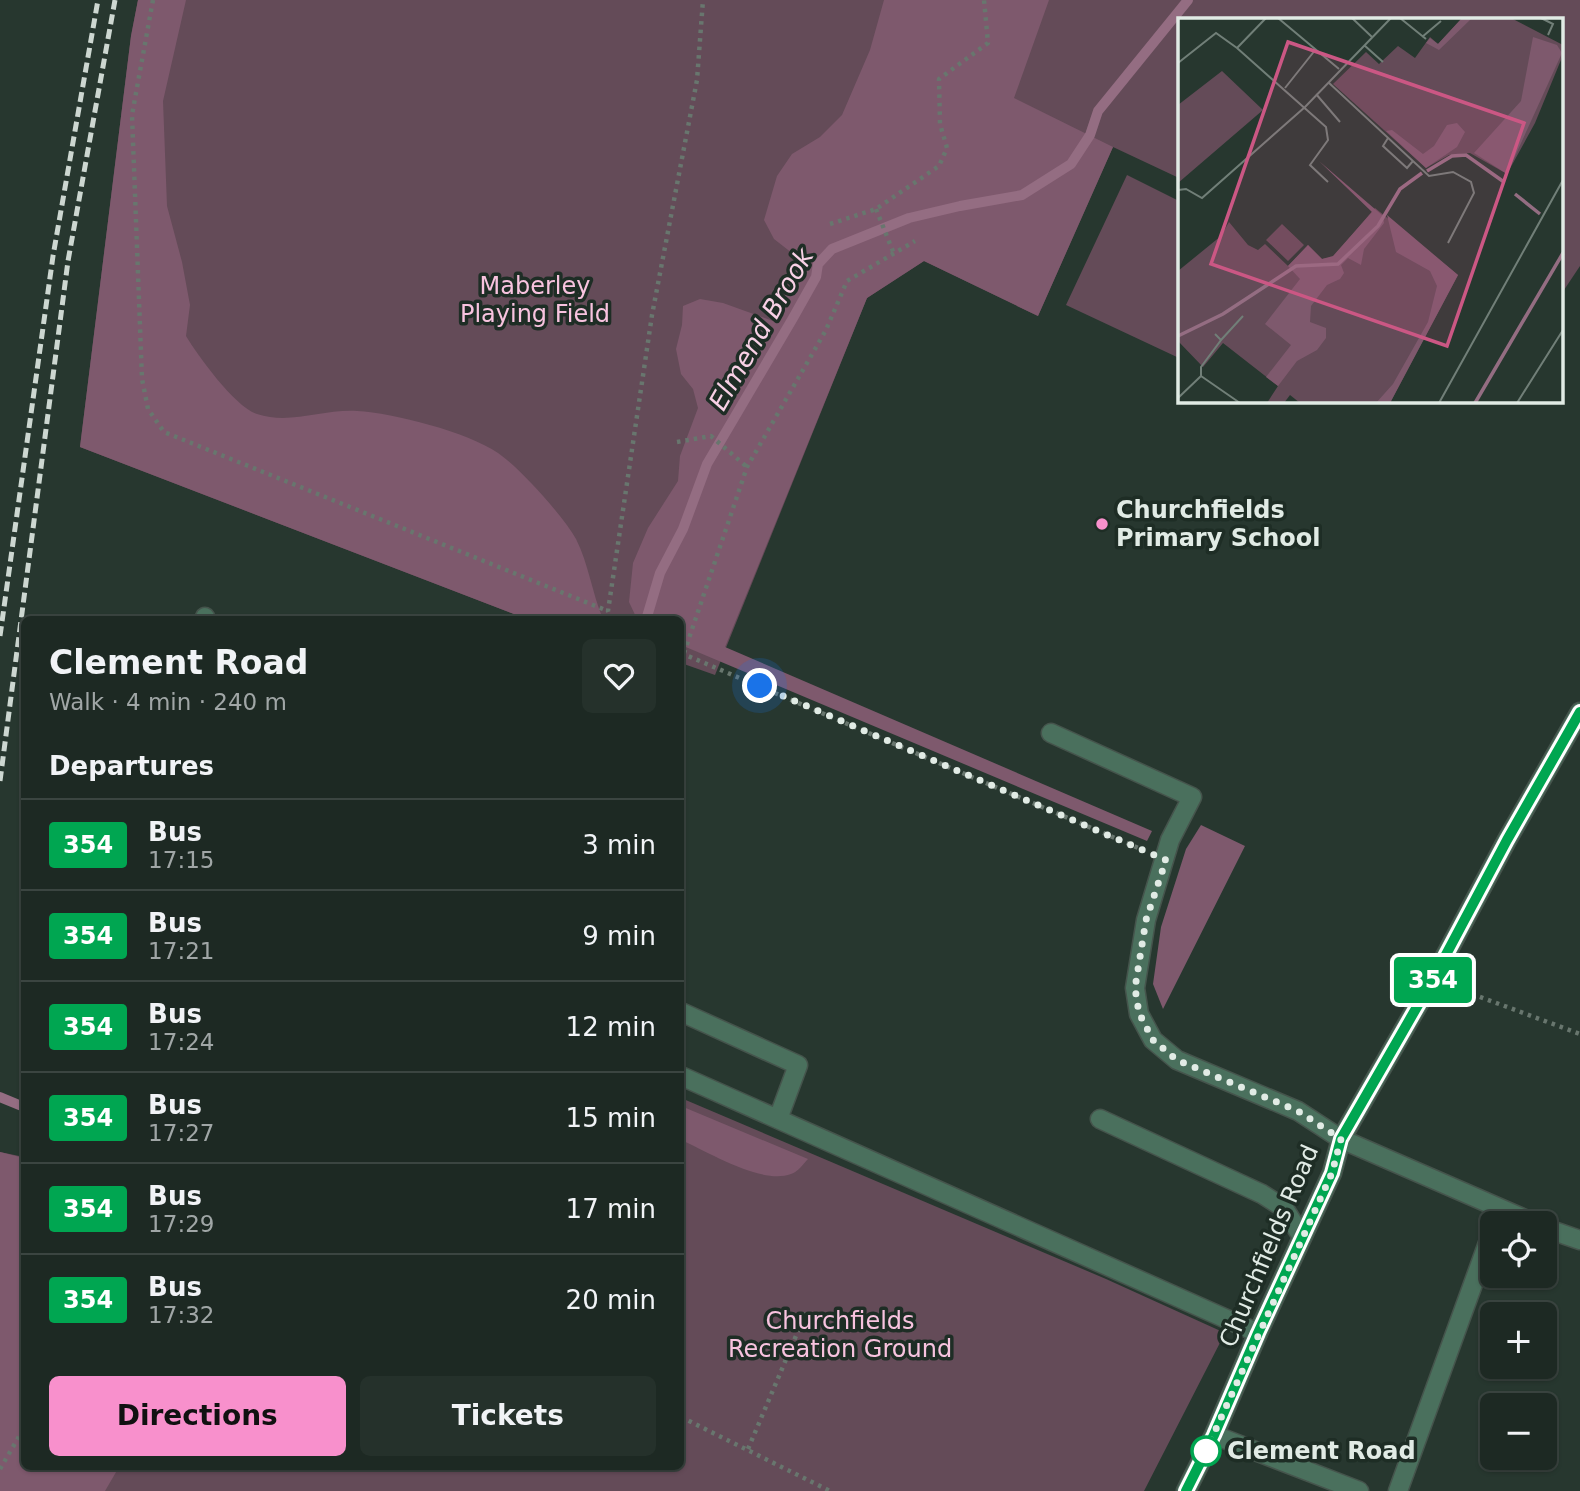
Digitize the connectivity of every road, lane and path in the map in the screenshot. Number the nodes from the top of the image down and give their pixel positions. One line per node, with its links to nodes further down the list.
1 (153, 0): 10 (path)
2 (703, 0): 10 (path)
3 (984, 0): 4 (path)
4 (877, 209): 5 (path); 7 (path)
5 (830, 223)
6 (915, 241): 7 (path)
7 (894, 254): 9 (path)
8 (677, 442): 9 (path)
9 (747, 467): 12 (path)
10 (608, 611): 11 (path)
11 (610, 616)
12 (684, 647)
13 (684, 654): 16 (path)
14 (1580, 712): 17 (street, Churchfields Road)
15 (1051, 733): 16 (street)
16 (1166, 860): 23 (street)
17 (1433, 979): 19 (path); 23 (street, Churchfields Road)
18 (684, 1013): 21 (street)
19 (1580, 1034)
20 (684, 1077): 21 (street)
21 (778, 1119): 30 (street)
22 (1100, 1119): 26 (street)
23 (1341, 1139): 24 (street); 26 (street, Churchfields Road)
24 (1485, 1211)
25 (1557, 1232): 27 (street)
26 (1302, 1237): 30 (street, Churchfields Road)
27 (1580, 1240)
28 (1480, 1264): 39 (street)
29 (807, 1310): 34 (path)
30 (1258, 1333): 33 (street, Churchfields Road)
31 (684, 1418): 34 (path)
32 (21, 1433): 35 (path)
33 (1214, 1435): 37 (street, Churchfields Road); 38 (street)
34 (748, 1449): 36 (path)
35 (0, 1469)
36 (830, 1491)
37 (1186, 1491)
38 (1359, 1491)
39 (1398, 1491)

